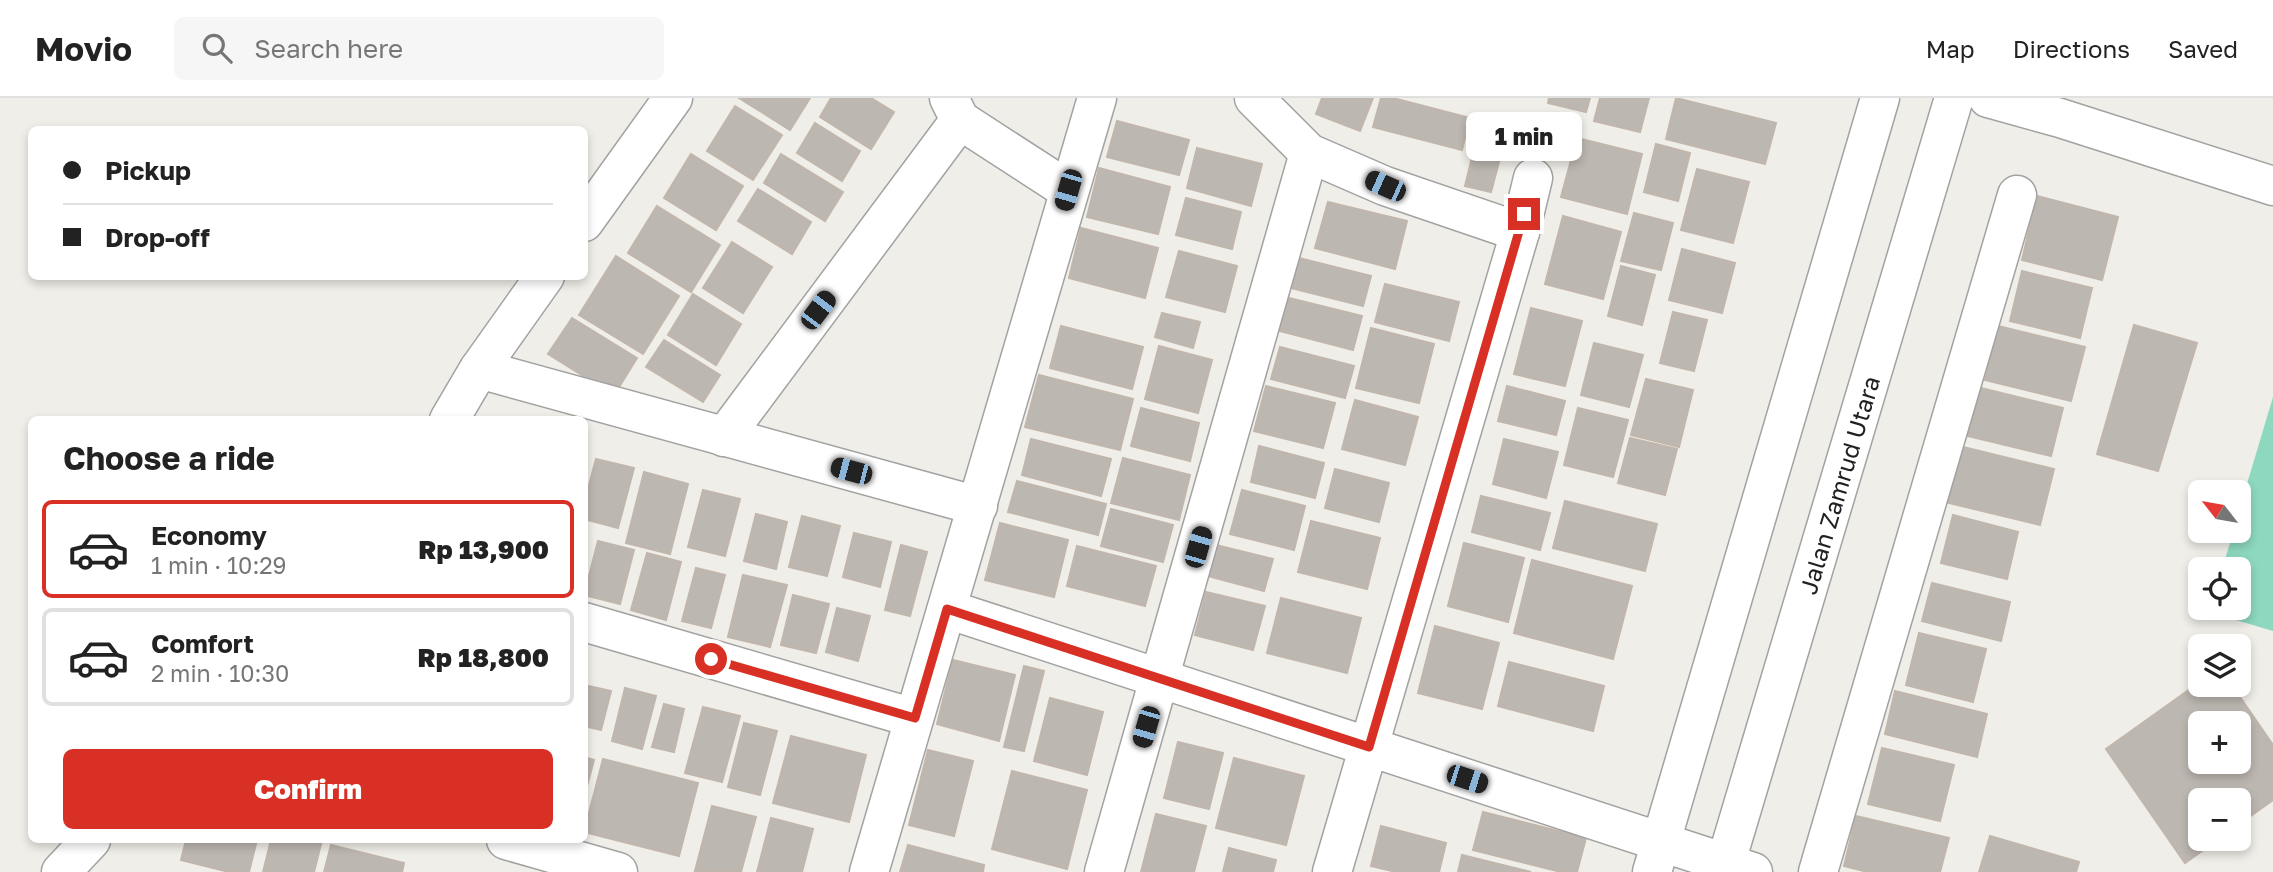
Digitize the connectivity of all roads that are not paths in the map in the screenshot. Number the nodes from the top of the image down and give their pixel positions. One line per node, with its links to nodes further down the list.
1 (673, 98): 13 (street)
2 (1097, 98): 11 (street)
3 (1254, 98): 8 (street)
4 (1880, 98): 27 (street)
5 (1954, 98): 28 (street, Jalan Zamrud Utara)
6 (1987, 98): 10 (street)
7 (954, 109): 11 (street); 18 (street)
8 (1309, 153): 14 (street); 22 (street)
9 (1533, 178): 14 (street)
10 (2273, 186)
11 (1068, 190): 19 (street)
12 (2017, 195): 34 (street)
13 (588, 216)
14 (1520, 232): 24 (street)
15 (542, 280): 16 (street)
16 (479, 369): 17 (street); 18 (street)
17 (451, 416)
18 (724, 437): 19 (street)
19 (978, 506): 20 (street)
20 (947, 609): 22 (street); 23 (street)
21 (588, 623): 23 (street)
22 (1160, 679): 24 (street); 32 (street)
23 (915, 718): 31 (street)
24 (1369, 747): 27 (street); 33 (street)
25 (88, 843): 29 (street)
26 (516, 843): 30 (street)
27 (1656, 857): 28 (street)
28 (1734, 869)
29 (61, 872)
30 (618, 872)
31 (869, 872)
32 (1104, 872)
33 (1332, 872)
34 (1818, 872)

